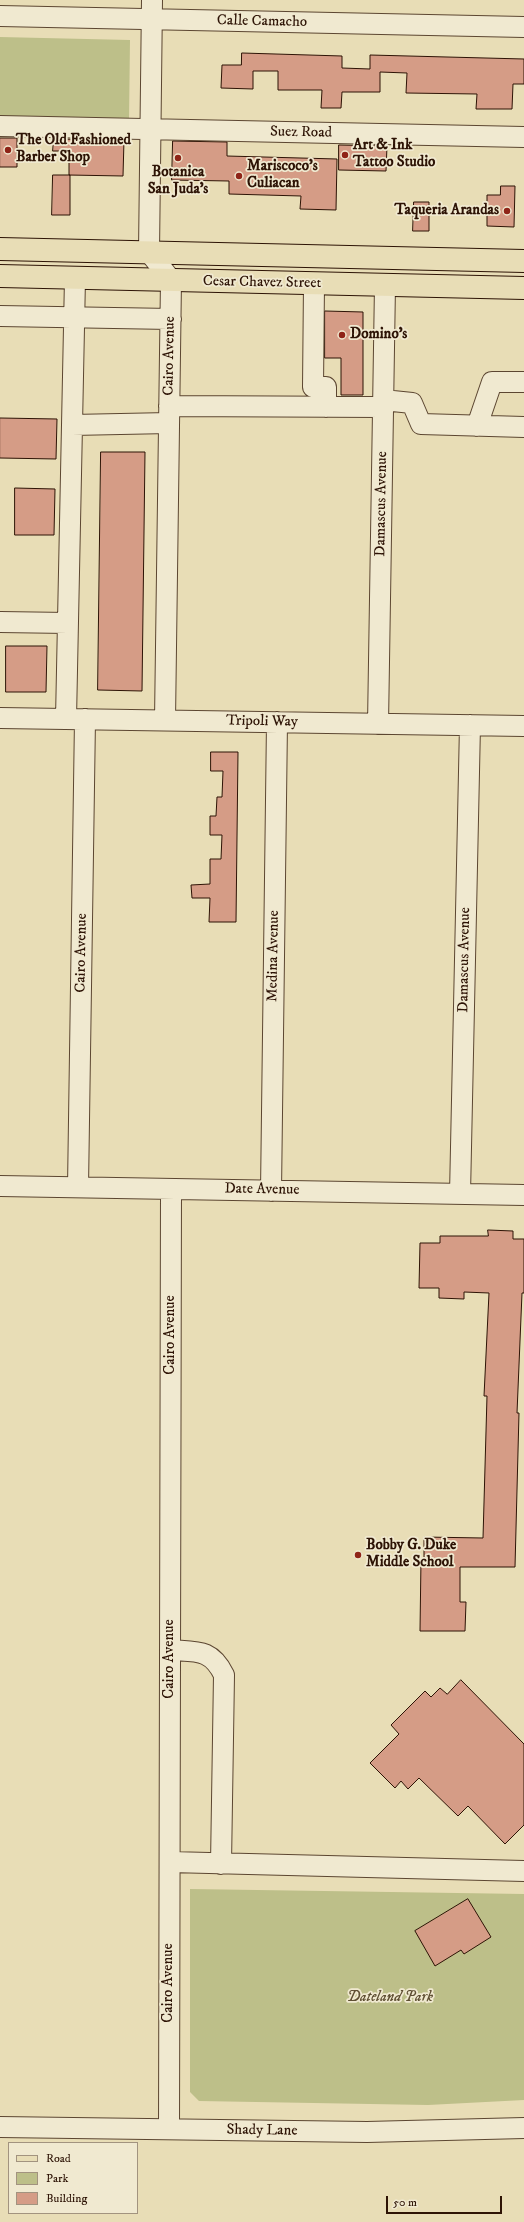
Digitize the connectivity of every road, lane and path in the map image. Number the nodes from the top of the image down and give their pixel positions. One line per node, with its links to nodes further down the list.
1 (152, 10): 2 (street, Calle Camacho); 3 (street, Calle Camacho); 5 (street)
2 (0, 16)
3 (524, 27)
4 (0, 126): 5 (street, Suez Road)
5 (151, 130): 6 (street, Suez Road); 8 (street)
6 (524, 137)
7 (0, 249): 8 (main road, Cesar Chavez Street)
8 (149, 252): 9 (main road, Cesar Chavez Street); 13 (street)
9 (524, 261)
10 (0, 276): 12 (main road, Cesar Chavez Street)
11 (524, 277): 16 (main road)
12 (75, 278): 13 (main road, Cesar Chavez Street); 19 (street, Cairo Avenue)
13 (171, 280): 14 (main road, Cesar Chavez Street); 20 (street, Cairo Avenue)
14 (314, 284): 15 (main road, Cesar Chavez Street); 23 (street)
15 (385, 285): 16 (main road, Cesar Chavez Street); 22 (street, Damascus Avenue)
16 (485, 287): 17 (main road, Cesar Chavez Street)
17 (524, 288)
18 (0, 316): 19 (street)
19 (74, 318): 20 (street); 25 (street, Cairo Avenue)
20 (171, 318): 24 (street, Cairo Avenue)
21 (524, 382): 26 (street)
22 (383, 403): 23 (street); 26 (street); 34 (street, Damascus Avenue)
23 (326, 407): 24 (street)
24 (169, 415): 25 (street); 32 (street, Cairo Avenue)
25 (72, 425): 29 (street, Cairo Avenue)
26 (477, 426): 27 (street)
27 (524, 427)
28 (0, 622): 29 (street)
29 (68, 623): 31 (street, Cairo Avenue)
30 (0, 718): 31 (street, Tripoli Way)
31 (76, 719): 32 (street, Tripoli Way); 38 (street, Cairo Avenue)
32 (165, 720): 33 (street, Tripoli Way)
33 (278, 722): 34 (street, Tripoli Way); 40 (street, Medina Avenue)
34 (378, 724): 35 (street, Tripoli Way)
35 (470, 725): 36 (street, Tripoli Way); 41 (street, Damascus Avenue)
36 (524, 726)
37 (0, 1186): 38 (street, Date Avenue)
38 (78, 1187): 39 (street, Date Avenue)
39 (171, 1189): 40 (street, Date Avenue); 43 (street, Cairo Avenue)
40 (271, 1191): 41 (street, Date Avenue)
41 (460, 1194): 42 (street, Date Avenue)
42 (524, 1195)
43 (170, 1650): 44 (street, Cairo Avenue); 45 (street)
44 (170, 1862): 45 (street); 49 (street, Cairo Avenue)
45 (221, 1864): 46 (street)
46 (524, 1871)
47 (0, 2127): 49 (street, Shady Lane)
48 (524, 2128): 49 (street, Shady Lane)
49 (169, 2129)

